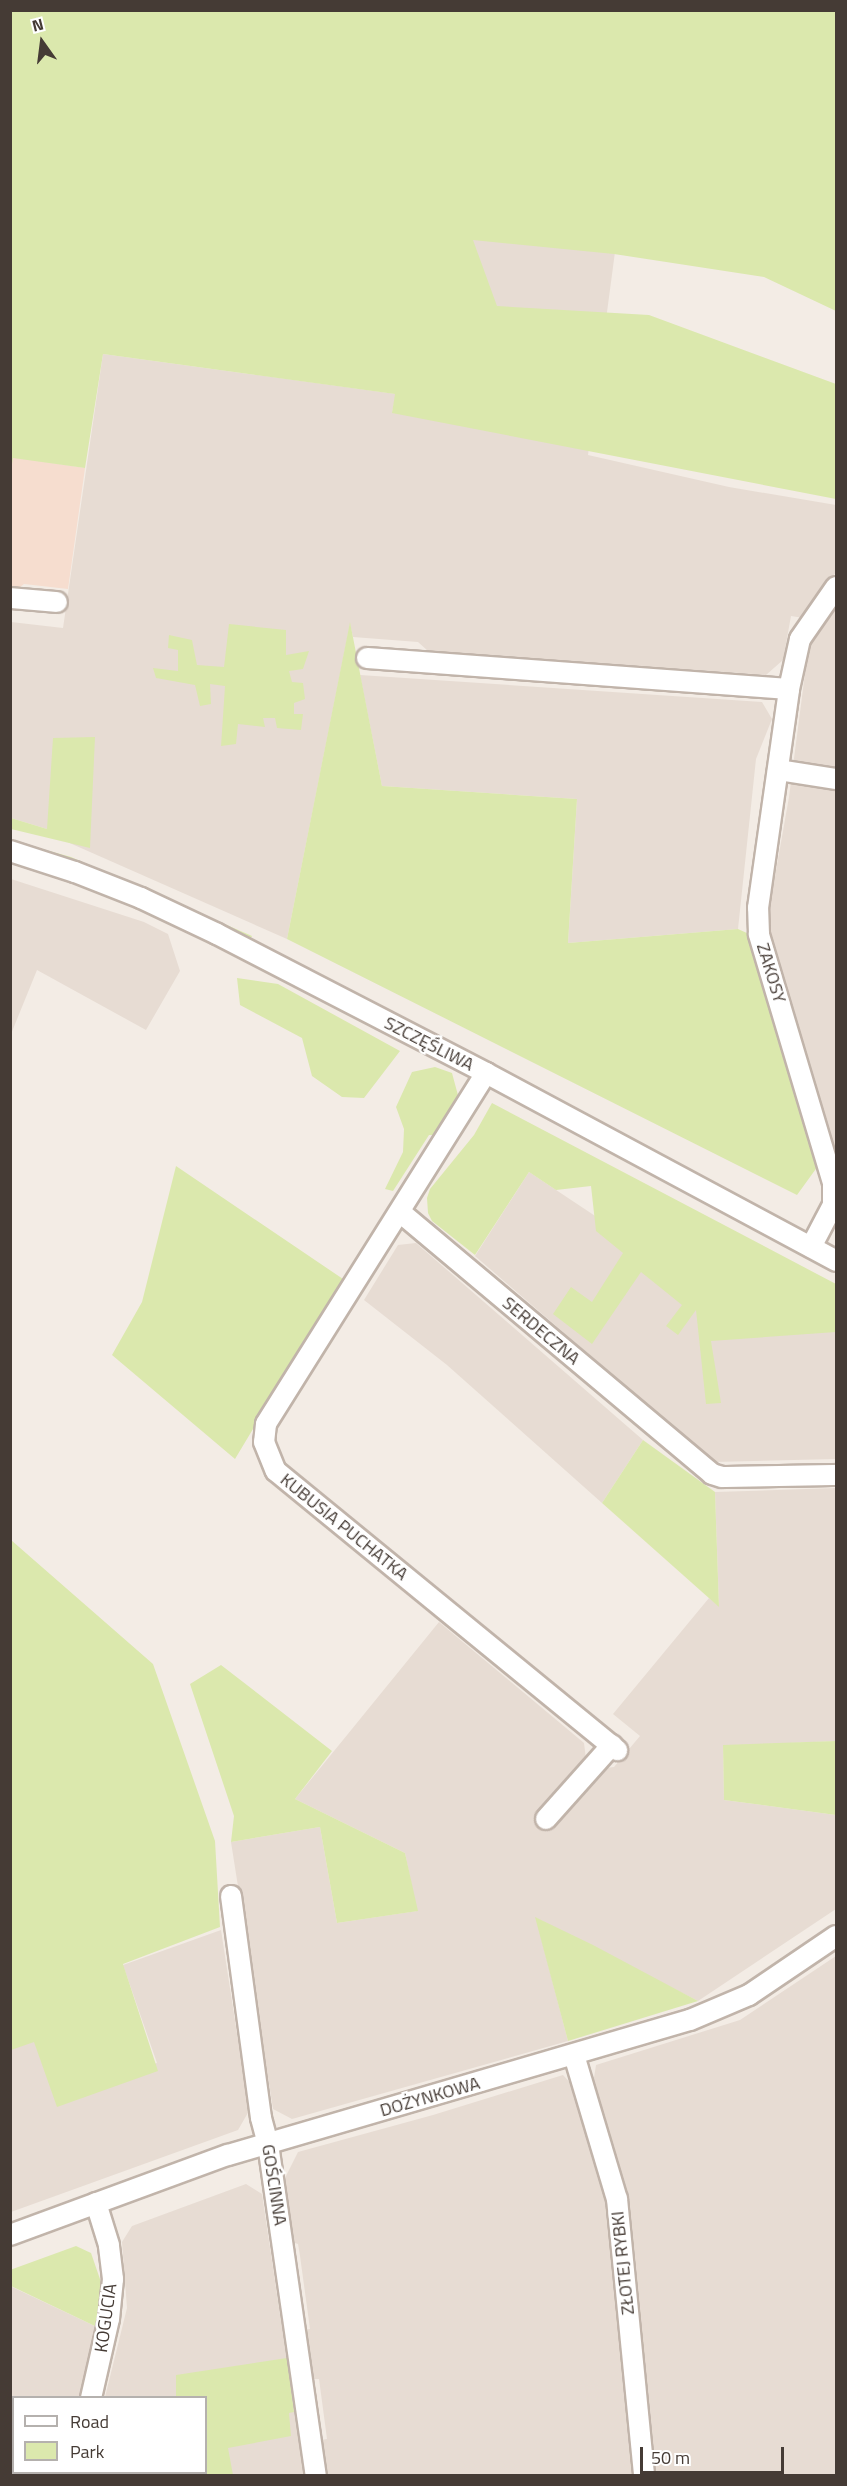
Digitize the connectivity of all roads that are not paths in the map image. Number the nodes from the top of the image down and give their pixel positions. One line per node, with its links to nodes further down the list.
1 (837, 587): 5 (street, ZAKOSY)
2 (10, 598): 3 (street)
3 (57, 602)
4 (367, 658): 5 (street)
5 (789, 689): 6 (street, ZAKOSY)
6 (778, 770): 7 (street); 11 (street, ZAKOSY)
7 (837, 779)
8 (10, 851): 9 (street, SZCZĘŚLIWA)
9 (486, 1073): 10 (street); 11 (street, SZCZĘŚLIWA)
10 (400, 1212): 13 (street, SERDECZNA); 14 (street, KUBUSIA PUCHATKA)
11 (811, 1247): 12 (street, SZCZĘŚLIWA)
12 (837, 1261)
13 (837, 1475)
14 (546, 1819)
15 (231, 1896): 18 (street, GOŚCINNA)
16 (837, 1936): 17 (street, DOŻYNKOWA)
17 (574, 2055): 18 (street, DOŻYNKOWA); 23 (street, ZŁOTEJ RYBKI)
18 (268, 2144): 19 (street, DOŻYNKOWA); 22 (street, GOŚCINNA)
19 (96, 2203): 20 (street, DOŻYNKOWA); 21 (street, KOGUCIA)
20 (10, 2235)
21 (91, 2396)
22 (316, 2475)
23 (644, 2475)

